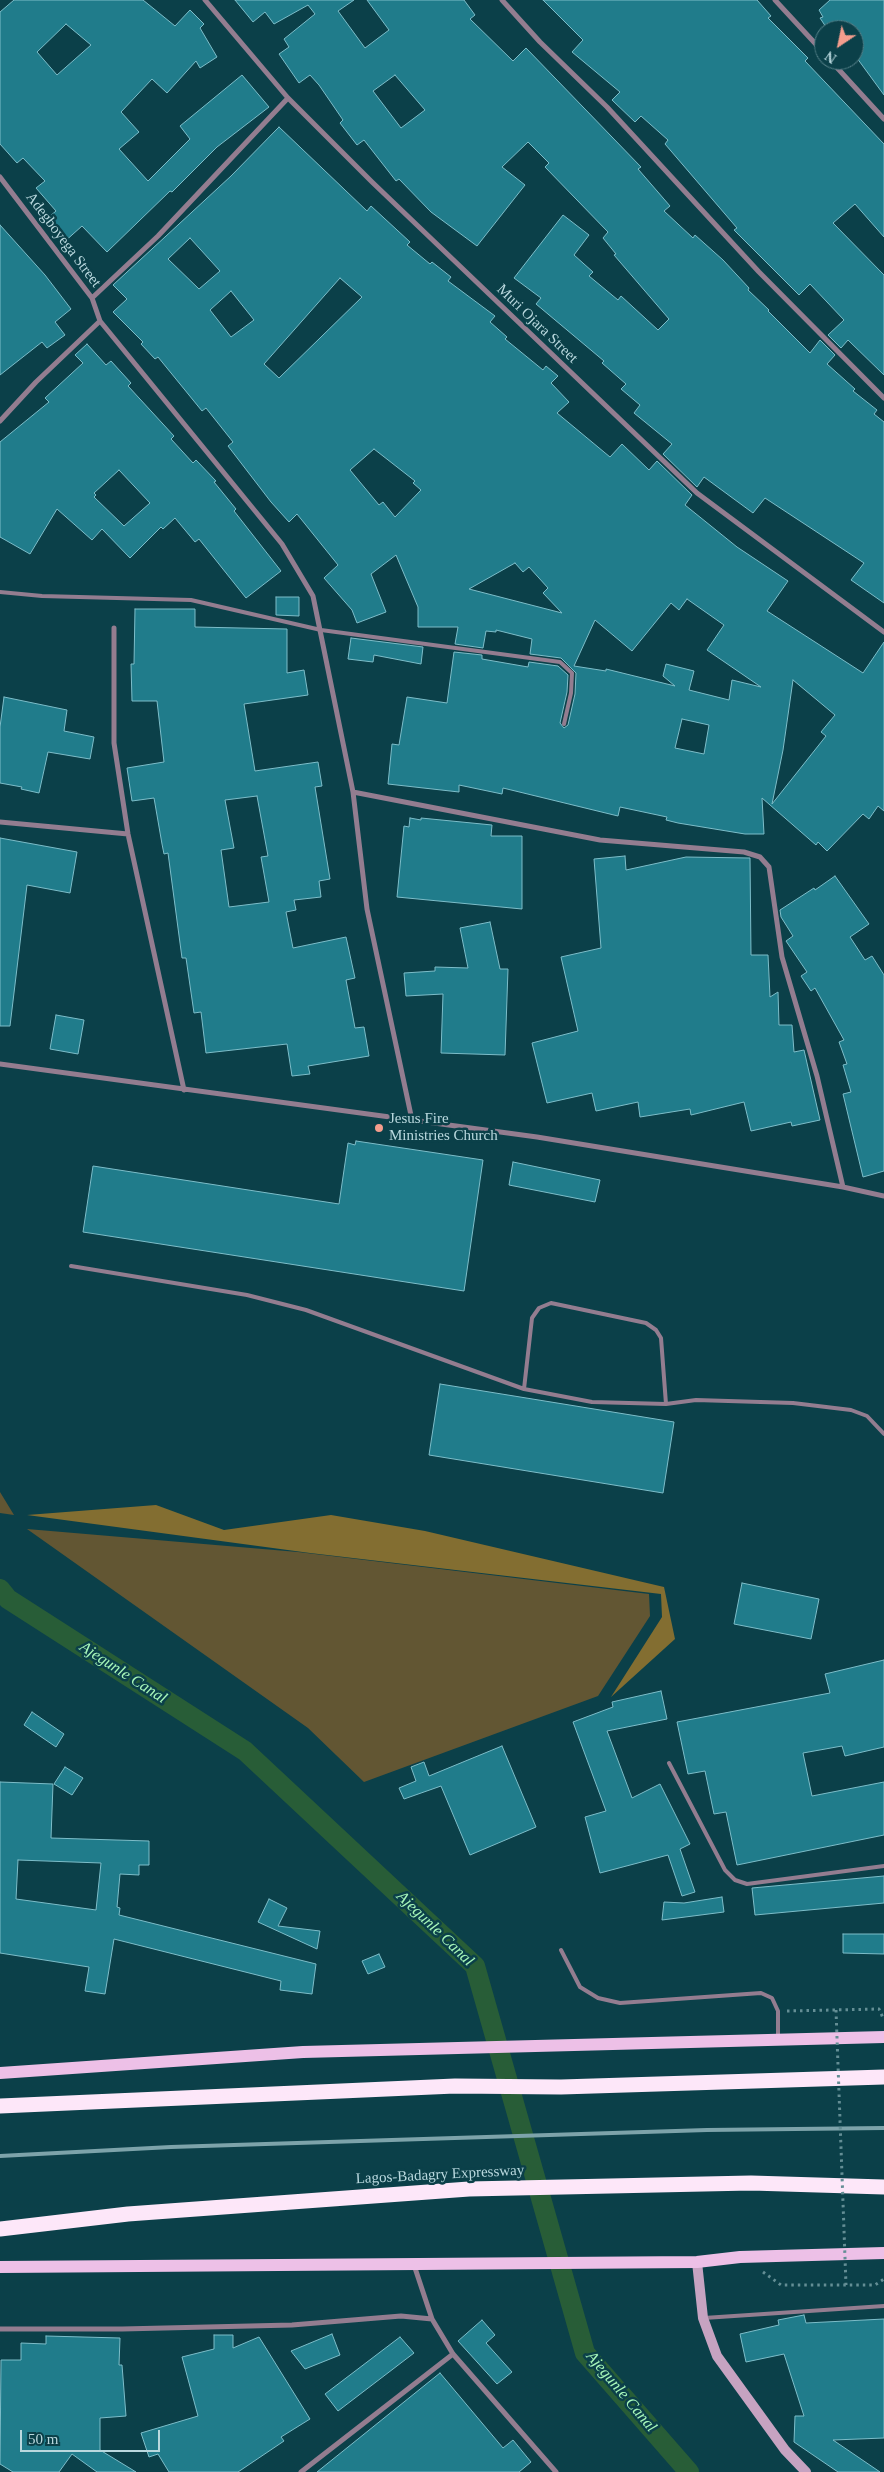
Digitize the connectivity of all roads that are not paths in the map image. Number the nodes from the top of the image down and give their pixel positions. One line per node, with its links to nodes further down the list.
1 (205, 0): 6 (street, Muri Ojara Street)
2 (502, 0): 11 (street)
3 (776, 0): 4 (street)
4 (814, 42)
5 (839, 70): 7 (street)
6 (288, 98): 9 (street); 16 (street, Muri Ojara Street)
7 (884, 119)
8 (0, 177): 9 (street, Adegboyega Street)
9 (92, 298): 10 (street, Adegboyega Street)
10 (100, 321): 12 (street); 15 (street)
11 (884, 398)
12 (0, 421)
13 (0, 592): 15 (lane)
14 (114, 628): 20 (street)
15 (321, 630): 17 (lane); 18 (street)
16 (884, 632)
17 (564, 724)
18 (353, 792): 23 (street); 24 (street)
19 (0, 822): 20 (street)
20 (128, 834): 22 (street)
21 (0, 1064): 22 (street)
22 (184, 1090): 23 (street)
23 (412, 1120): 24 (street)
24 (843, 1187): 25 (street)
25 (884, 1196)
26 (71, 1266): 27 (lane)
27 (524, 1389): 28 (lane); 28 (lane)
28 (666, 1404): 29 (lane)
29 (884, 1434)
30 (669, 1763): 31 (lane)
31 (884, 1866)
32 (561, 1950): 34 (lane)
33 (884, 2037): 34 (main road)
34 (778, 2041): 35 (main road)
35 (0, 2074)
36 (884, 2077): 37 (highway)
37 (0, 2106)
38 (884, 2187): 39 (highway, Lagos-Badagry Expressway)
39 (0, 2229)
40 (884, 2253): 41 (main road)
41 (697, 2262): 42 (main road); 45 (street)
42 (414, 2265): 43 (main road); 46 (street)
43 (0, 2268)
44 (884, 2306): 45 (lane)
45 (703, 2318): 51 (street)
46 (432, 2319): 47 (street); 48 (street)
47 (0, 2329)
48 (453, 2354): 49 (street); 50 (street)
49 (300, 2472)
50 (556, 2472)
51 (806, 2472)

